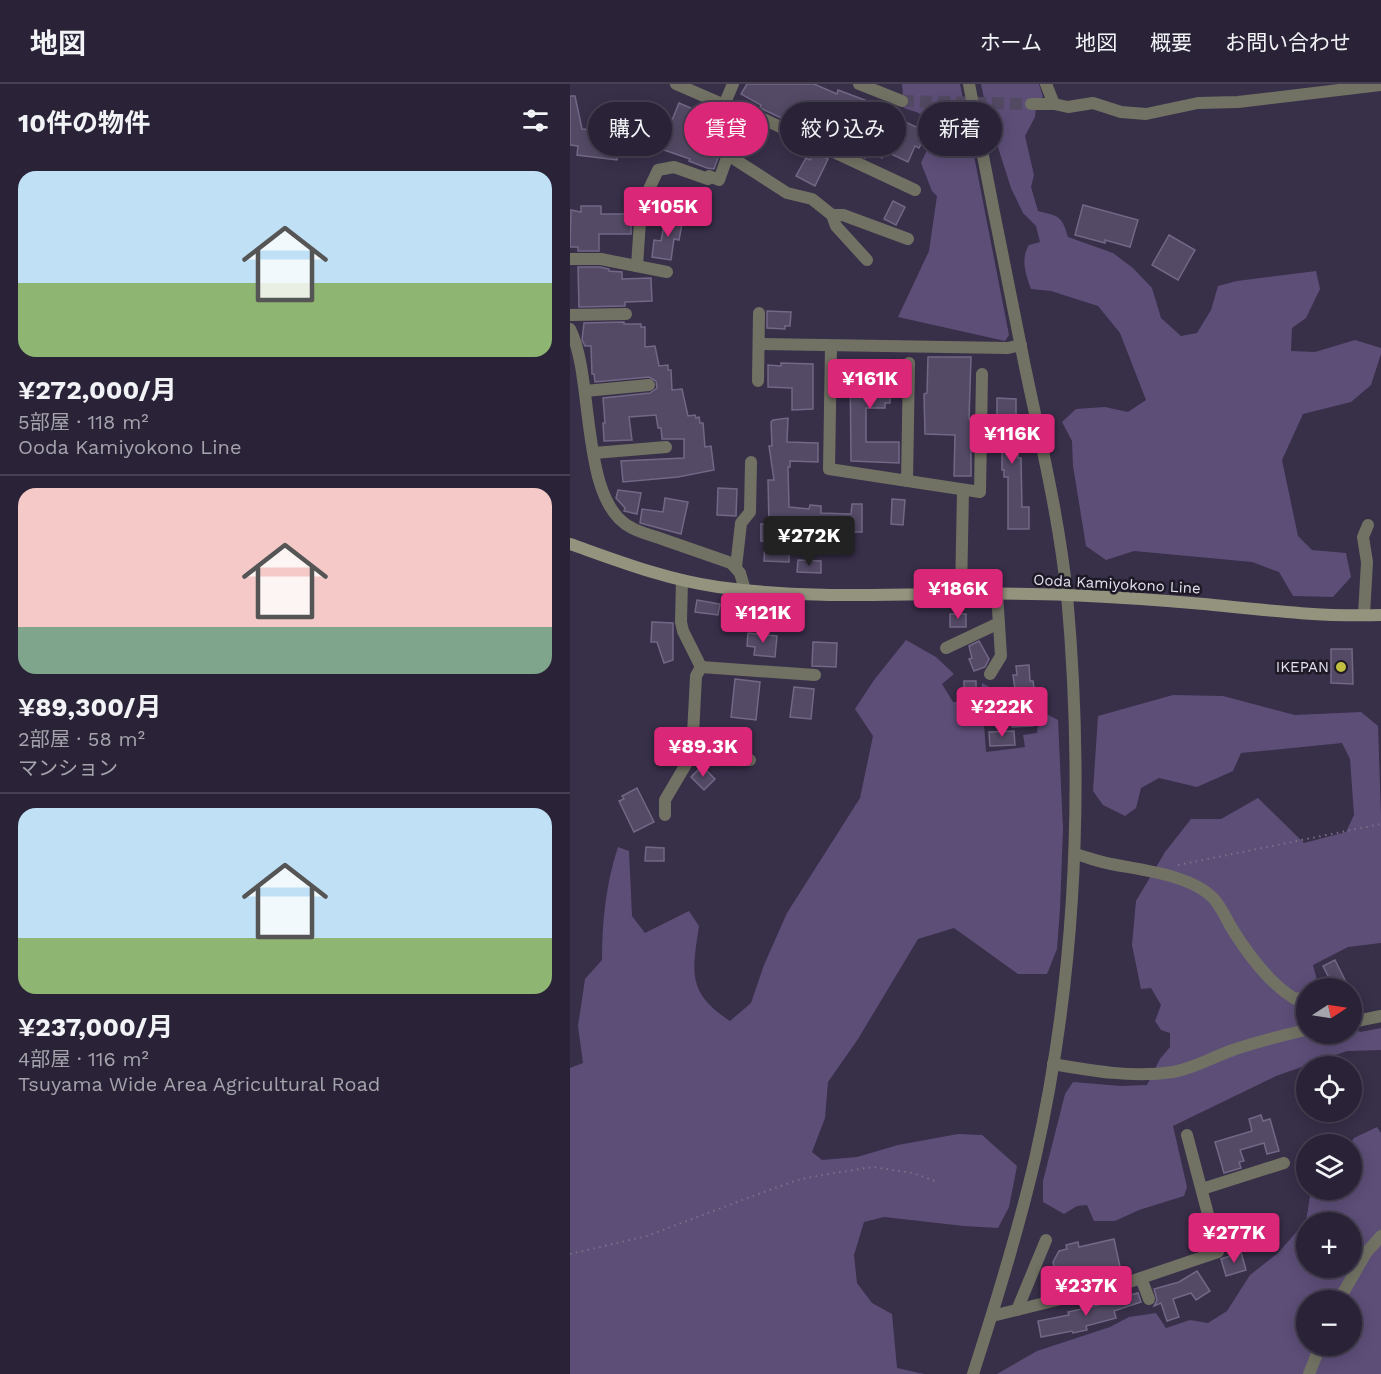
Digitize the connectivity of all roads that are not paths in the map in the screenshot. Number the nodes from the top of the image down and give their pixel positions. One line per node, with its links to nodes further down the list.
1 (676, 84): 8 (street)
2 (733, 84): 9 (street)
3 (859, 84): 7 (street)
4 (969, 84): 27 (street)
5 (1046, 84): 11 (street)
6 (1381, 85): 11 (street)
7 (895, 94)
8 (717, 102)
9 (725, 102)
10 (1031, 104): 11 (street)
11 (1054, 104)
12 (768, 121): 15 (street)
13 (728, 156): 20 (street)
14 (730, 156): 16 (street)
15 (915, 190)
16 (832, 215): 17 (street); 19 (street)
17 (908, 239)
18 (570, 259): 20 (street)
19 (867, 260)
20 (638, 266): 21 (street)
21 (667, 272)
22 (759, 313): 26 (street)
23 (626, 314): 24 (street)
24 (570, 315)
25 (570, 329): 33 (street)
26 (759, 344): 28 (street); 31 (street)
27 (1021, 345): 28 (street); 46 (street)
28 (831, 346): 37 (street)
29 (909, 363): 37 (street)
30 (982, 374): 38 (street)
31 (758, 381)
32 (649, 385): 33 (street)
33 (585, 391): 35 (street)
34 (666, 447): 35 (street)
35 (594, 453): 41 (street)
36 (751, 462): 41 (street)
37 (907, 481): 38 (street)
38 (963, 490): 45 (street)
39 (1368, 525): 47 (street)
40 (570, 544): 42 (main road, Ooda Kamiyokono Line)
41 (736, 567): 43 (street)
42 (682, 580): 43 (main road, Ooda Kamiyokono Line); 51 (street)
43 (745, 590): 45 (main road, Ooda Kamiyokono Line)
44 (997, 593): 45 (main road, Ooda Kamiyokono Line); 46 (main road, Ooda Kamiyokono Line); 49 (street)
45 (961, 594)
46 (1066, 594): 47 (main road, Ooda Kamiyokono Line); 57 (street)
47 (1364, 615): 48 (main road, Ooda Kamiyokono Line)
48 (1381, 615)
49 (999, 623): 50 (street); 52 (street)
50 (946, 648)
51 (700, 667): 53 (street); 54 (street)
52 (990, 674)
53 (815, 675)
54 (692, 754): 55 (street); 56 (street)
55 (750, 760)
56 (665, 815)
57 (1075, 854): 58 (street); 62 (street)
58 (1296, 999)
59 (1381, 1016): 60 (street)
60 (1362, 1020)
61 (1296, 1032): 62 (street)
62 (1053, 1064): 72 (street)
63 (1187, 1135): 65 (street)
64 (1284, 1163): 65 (street)
65 (1202, 1189): 68 (street)
66 (1381, 1236): 69 (street)
67 (1046, 1240): 71 (street)
68 (1141, 1278): 70 (street); 71 (street)
69 (1345, 1290)
70 (1149, 1299)
71 (1017, 1310): 72 (street)
72 (992, 1316): 74 (street)
73 (1316, 1356): 75 (street)
74 (973, 1374)
75 (1309, 1374)

